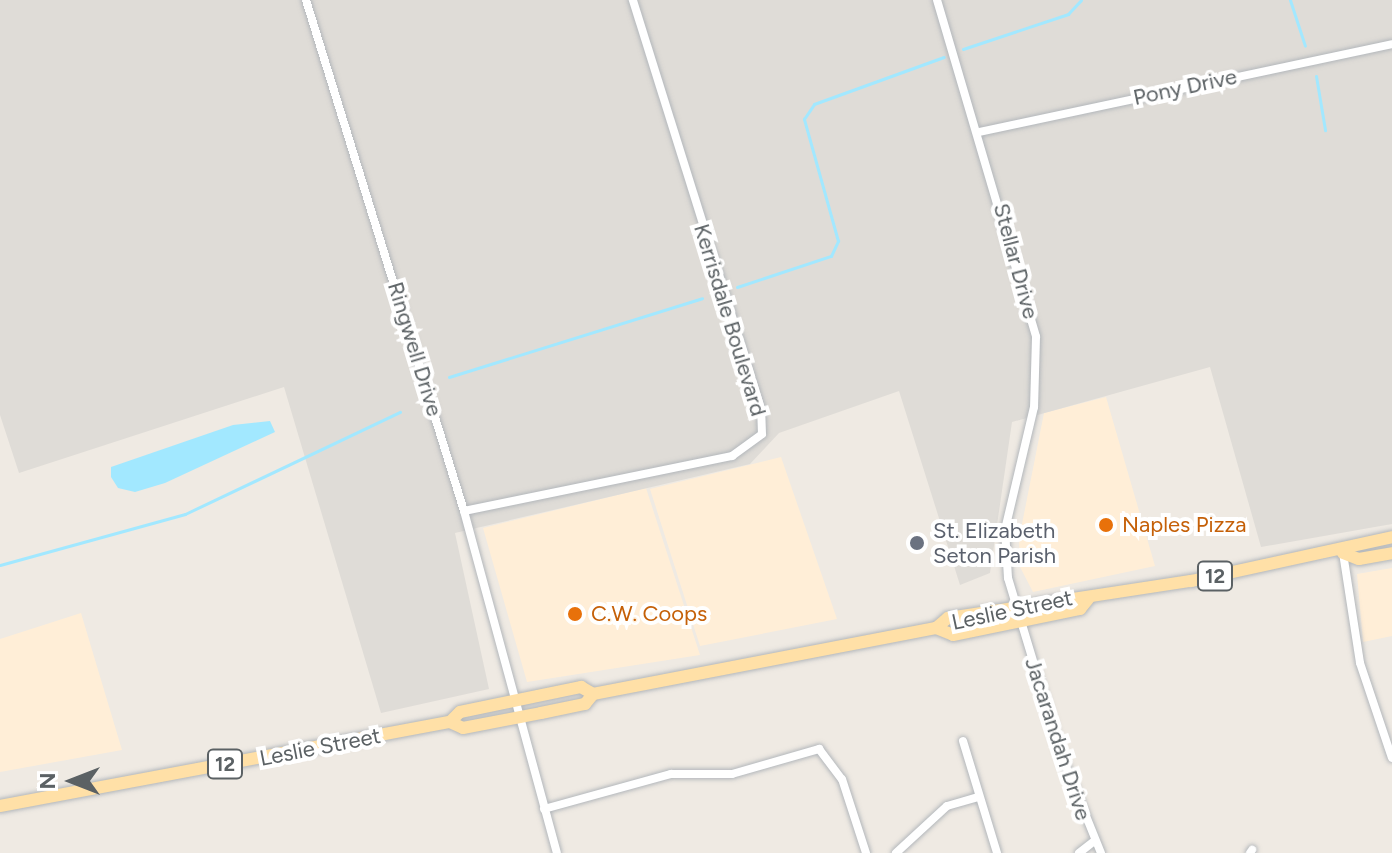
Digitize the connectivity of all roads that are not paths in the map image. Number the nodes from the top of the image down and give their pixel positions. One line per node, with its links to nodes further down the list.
1 (306, 0): 6 (street, Ringwell Drive)
2 (633, 0): 6 (street, Kerrisdale Boulevard)
3 (937, 0): 5 (street, Stellar Drive)
4 (1392, 44): 5 (street, Pony Drive)
5 (979, 132): 11 (street, Stellar Drive)
6 (464, 511): 15 (street, Ringwell Drive)
7 (1392, 537): 8 (main road, Leslie Street / 12)
8 (1343, 553): 9 (main road, Leslie Street / 12); 10 (main road, Leslie Street / 12); 19 (street)
9 (1392, 553)
10 (1088, 599): 11 (main road, Leslie Street / 12); 12 (main road, Leslie Street / 12)
11 (1016, 605): 12 (street, Stellar Drive); 13 (main road, Leslie Street / 12)
12 (1022, 621): 13 (main road, Leslie Street / 12); 23 (street, Jacarandah Drive)
13 (936, 628): 14 (main road, Leslie Street / 12)
14 (593, 694): 15 (main road, Leslie Street / 12); 16 (main road, Leslie Street / 12)
15 (515, 700): 16 (street, Ringwell Drive); 17 (main road, Leslie Street / 12)
16 (518, 718): 17 (main road, Leslie Street / 12); 22 (street, Ringwell Drive)
17 (450, 722): 21 (main road, Leslie Street / 12)
18 (963, 741): 20 (street)
19 (1392, 758)
20 (978, 797): 26 (street); 27 (street)
21 (0, 806)
22 (544, 809): 24 (street, Ringwell Drive); 25 (street)
23 (1093, 842): 28 (street); 29 (street, Jacarandah Drive)
24 (557, 853)
25 (866, 853)
26 (896, 853)
27 (997, 853)
28 (1079, 853)
29 (1101, 853)

